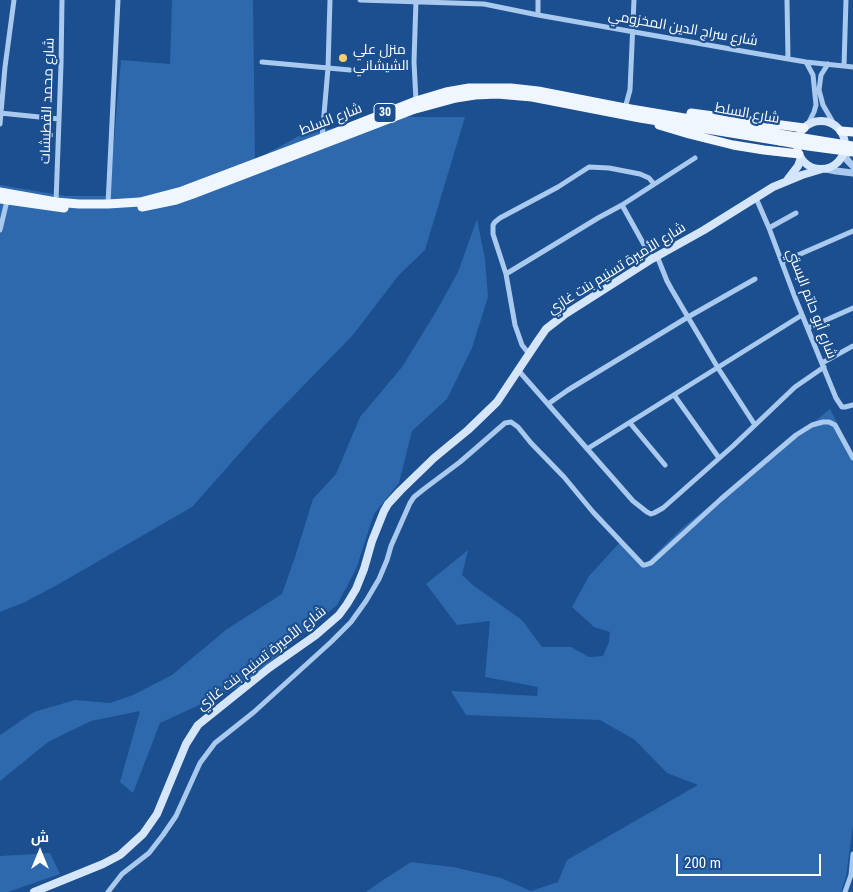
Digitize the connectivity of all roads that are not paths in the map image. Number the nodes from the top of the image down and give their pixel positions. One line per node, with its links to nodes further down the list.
1 (14, 0): 28 (street)
2 (62, 0): 30 (street, شارع محمد القطيشات)
3 (118, 0): 50 (street)
4 (330, 0): 22 (street)
5 (360, 0): 10 (street, شارع سراج الدين المخزومي)
6 (538, 0): 12 (street)
7 (634, 0): 15 (street)
8 (787, 0): 16 (street)
9 (846, 0): 13 (street)
10 (416, 1): 11 (street, شارع سراج الدين المخزومي); 25 (street)
11 (484, 2): 12 (street, شارع سراج الدين المخزومي)
12 (538, 15): 15 (street, شارع سراج الدين المخزومي)
13 (846, 24): 14 (street); 20 (street)
14 (853, 24)
15 (633, 31): 16 (street, شارع سراج الدين المخزومي); 26 (street)
16 (788, 58): 18 (street, شارع سراج الدين المخزومي)
17 (262, 62): 22 (street)
18 (806, 62): 19 (street, شارع سراج الدين المخزومي); 24 (street)
19 (828, 64): 20 (street, شارع سراج الدين المخزومي); 24 (street)
20 (844, 66): 21 (street, شارع سراج الدين المخزومي)
21 (853, 67)
22 (328, 68): 23 (street); 36 (street)
23 (350, 70)
24 (817, 90): 32 (street); 33 (street)
25 (416, 101): 26 (main road, شارع السلط / 30); 36 (main road, شارع السلط / 30)
26 (625, 108): 27 (main road, شارع السلط / 30)
27 (649, 111): 32 (main road); 35 (main road, شارع السلط / 30)
28 (0, 113): 30 (street); 31 (street)
29 (640, 118): 35 (main road, شارع السلط / 30); 39 (main road); 48 (main road, شارع السلط / 30)
30 (59, 119): 49 (street, شارع محمد القطيشات)
31 (0, 124)
32 (806, 127): 33 (main road); 39 (main road)
33 (838, 128): 34 (main road); 38 (main road)
34 (853, 132)
35 (780, 137): 37 (main road, شارع السلط / 30, bridge); 38 (main road, شارع السلط / 30, bridge)
36 (322, 138): 50 (main road, شارع السلط / 30)
37 (853, 146)
38 (849, 152): 41 (street); 42 (main road)
39 (800, 156): 42 (main road); 44 (main road, شارع الأميرة تسنيم بنت غازي)
40 (695, 158): 45 (street)
41 (853, 166)
42 (824, 169): 43 (street); 44 (main road, شارع الأميرة تسنيم بنت غازي)
43 (853, 173)
44 (785, 183): 47 (main road, شارع الأميرة تسنيم بنت غازي)
45 (654, 184): 51 (street); 58 (street)
46 (0, 192): 49 (main road, شارع السلط / 30)
47 (756, 198): 53 (street, شارع أبو حاتم البستي); 56 (main road, شارع الأميرة تسنيم بنت غازي)
48 (4, 200): 54 (street)
49 (56, 202): 50 (main road, شارع السلط / 30)
50 (108, 204)
51 (622, 205): 56 (street); 58 (street)
52 (796, 213): 53 (street)
53 (769, 228): 57 (street, شارع أبو حاتم البستي)
54 (0, 230)
55 (853, 230): 57 (street)
56 (654, 258): 62 (street); 65 (main road, شارع الأميرة تسنيم بنت غازي)
57 (782, 262): 61 (street, شارع أبو حاتم البستي)
58 (506, 274): 65 (street)
59 (755, 279): 62 (street)
60 (853, 308): 63 (street)
61 (802, 315): 63 (street, شارع أبو حاتم البستي); 67 (street)
62 (688, 317): 67 (street); 70 (street)
63 (808, 328): 66 (street, شارع أبو حاتم البستي)
64 (853, 346): 66 (street)
65 (529, 354): 68 (main road, شارع الأميرة تسنيم بنت غازي)
66 (823, 365): 71 (street, شارع أبو حاتم البستي); 73 (street)
67 (718, 368): 69 (street); 73 (street)
68 (518, 370): 70 (street); 79 (main road, شارع الأميرة تسنيم بنت غازي)
69 (674, 395): 72 (street); 75 (street)
70 (548, 404): 74 (street)
71 (853, 405)
72 (630, 423): 74 (street); 77 (street)
73 (756, 425): 75 (street)
74 (586, 449): 75 (street)
75 (719, 458)
76 (853, 458): 80 (street)
77 (665, 465)
78 (853, 854): 81 (street)
79 (34, 892)
80 (108, 892)
81 (845, 892)

